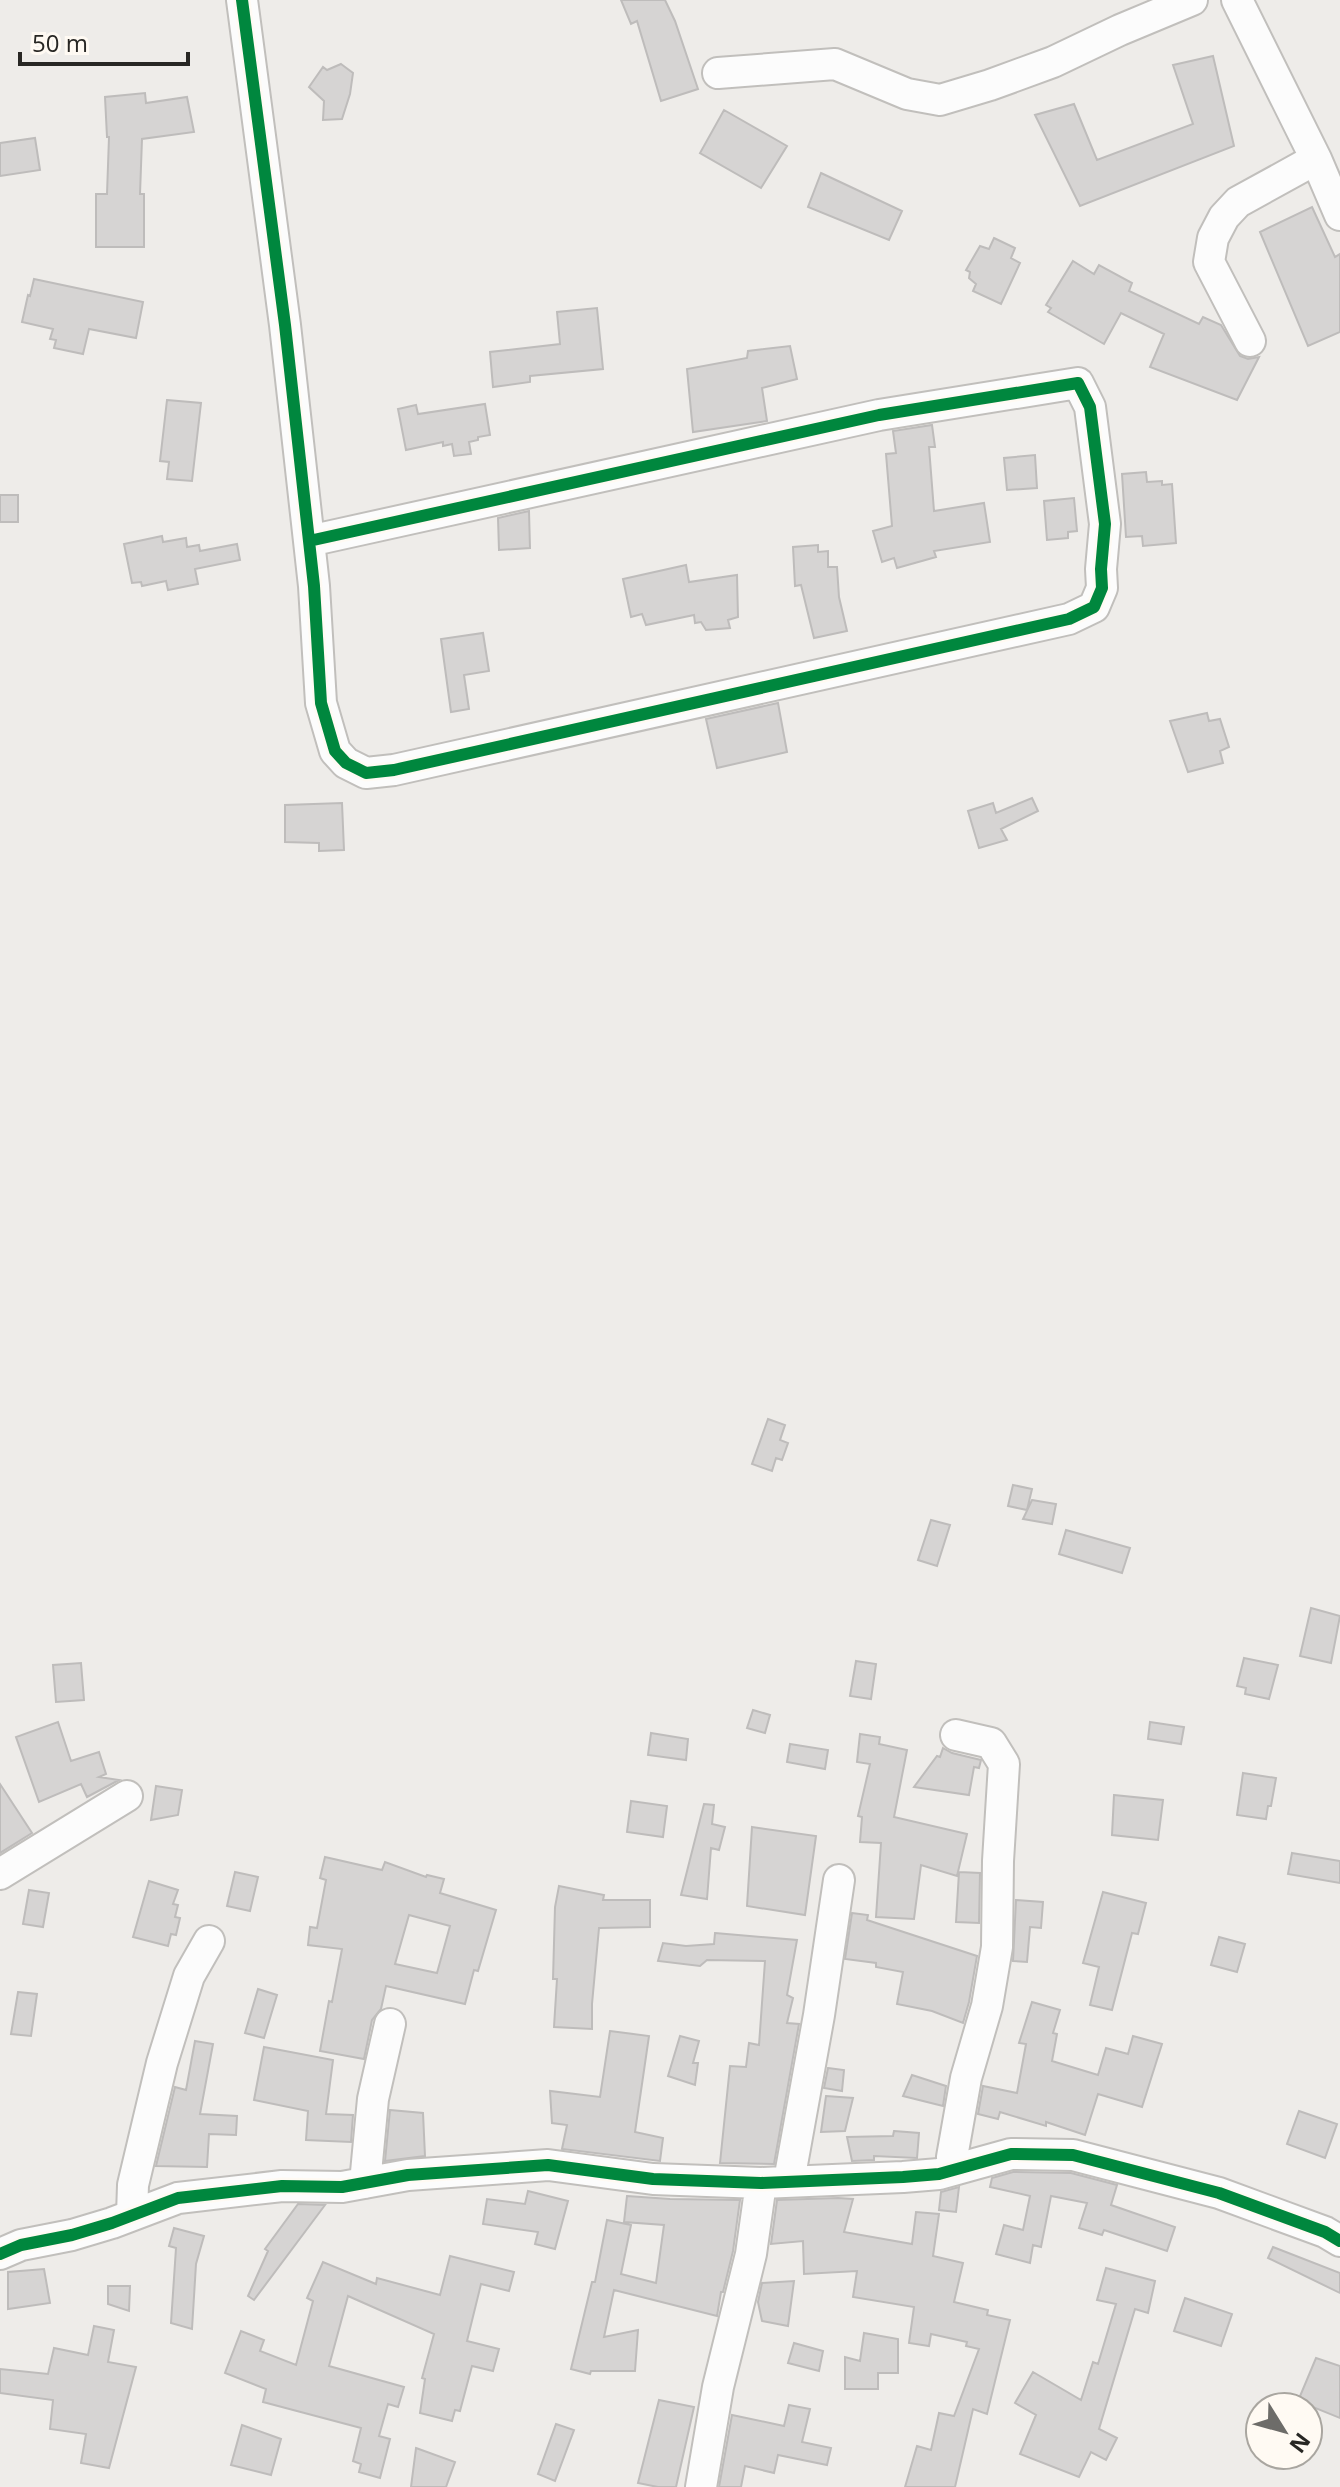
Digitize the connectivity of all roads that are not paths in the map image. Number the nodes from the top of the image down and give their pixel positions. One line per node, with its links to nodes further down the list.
1 (242, 0): 8 (street)
2 (1192, 0): 4 (street)
3 (1237, 0): 5 (street)
4 (718, 73)
5 (1316, 159): 6 (street); 7 (street)
6 (1340, 215)
7 (1250, 341)
8 (309, 541): 8 (street)
9 (956, 1735): 15 (street)
10 (127, 1796): 11 (street)
11 (0, 1874)
12 (839, 1880): 16 (street)
13 (209, 1941): 18 (street)
14 (390, 2024): 17 (street)
15 (953, 2170): 16 (street); 19 (street)
16 (775, 2182): 17 (street); 21 (street)
17 (365, 2183): 18 (street)
18 (132, 2215): 20 (street)
19 (1340, 2241)
20 (0, 2254)
21 (701, 2487)

